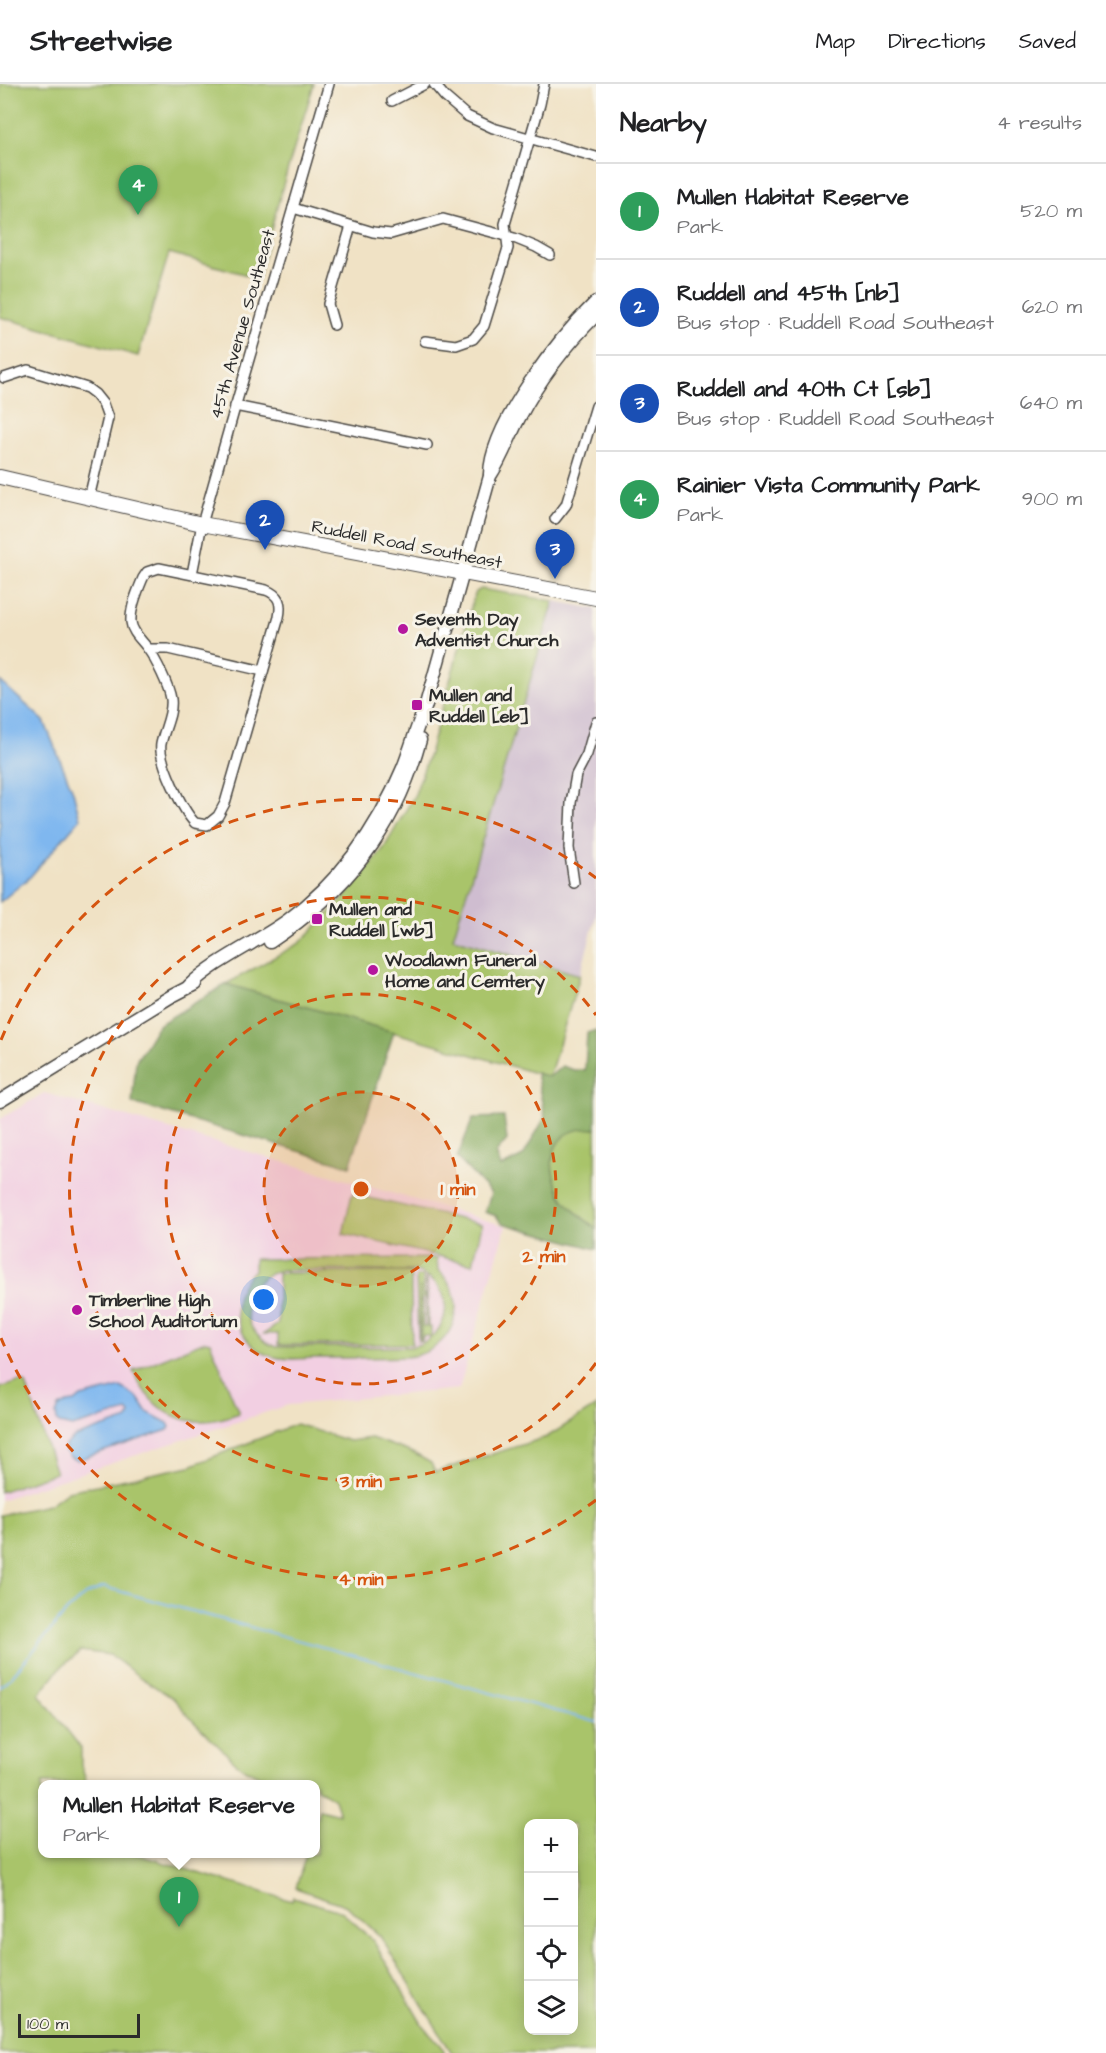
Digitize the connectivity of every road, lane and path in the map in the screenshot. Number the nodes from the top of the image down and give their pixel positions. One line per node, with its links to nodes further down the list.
1 (329, 84): 8 (street, 45th Avenue Southeast)
2 (424, 84): 5 (street)
3 (434, 84): 6 (street)
4 (544, 84): 6 (street)
5 (392, 101)
6 (530, 138): 7 (street); 10 (street)
7 (596, 157)
8 (293, 208): 9 (street); 17 (street, 45th Avenue Southeast)
9 (351, 226): 10 (street); 14 (street)
10 (507, 236): 11 (street); 15 (street)
11 (550, 255)
12 (596, 302): 20 (street)
13 (596, 315): 20 (street)
14 (334, 325)
15 (425, 341)
16 (4, 378): 22 (street)
17 (236, 406): 19 (street); 24 (street, 45th Avenue Southeast)
18 (596, 406): 23 (street)
19 (427, 445)
20 (490, 476): 25 (street)
21 (0, 477): 22 (main road, Ruddell Road Southeast)
22 (89, 498): 24 (main road, Ruddell Road Southeast)
23 (555, 519)
24 (202, 524): 25 (main road, Ruddell Road Southeast); 26 (street, 45th Avenue Southeast)
25 (462, 573): 27 (main road, Ruddell Road Southeast); 32 (street)
26 (192, 574): 28 (street); 29 (street)
27 (596, 598)
28 (148, 649): 29 (street); 29 (street)
29 (263, 670)
30 (596, 722): 31 (street)
31 (574, 883)
32 (0, 1101)

